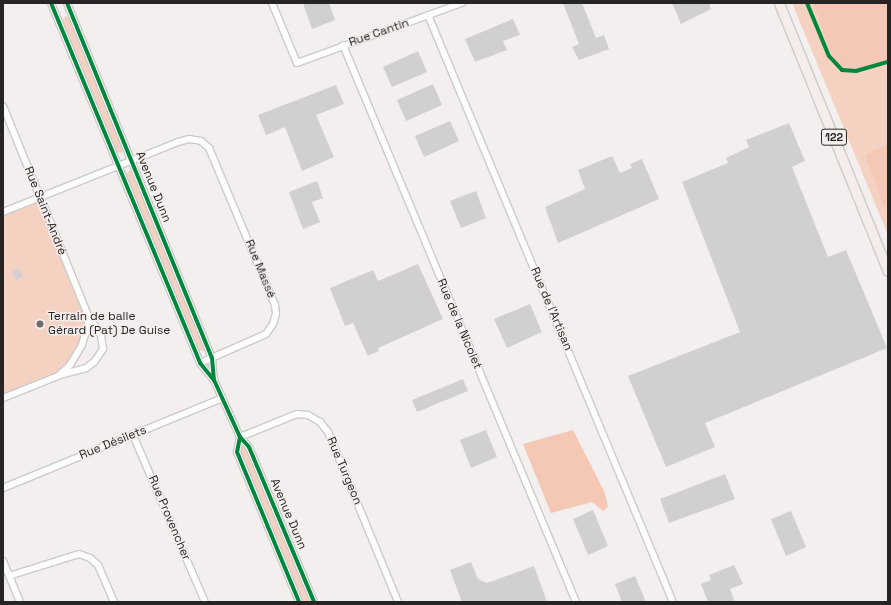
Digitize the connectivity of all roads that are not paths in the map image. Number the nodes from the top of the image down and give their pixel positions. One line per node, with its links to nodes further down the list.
1 (51, 3): 10 (street, Avenue Dunn)
2 (67, 3): 9 (street, Avenue Dunn)
3 (272, 3): 7 (street, Rue Cantin)
4 (462, 3): 6 (street, Rue Cantin)
5 (779, 3): 13 (main road, 122)
6 (428, 16): 7 (street, Rue Cantin); 33 (street, Rue de l'Artisan)
7 (343, 45): 32 (street, Rue de la Nicolet)
8 (3, 106): 11 (street, Rue Saint-André)
9 (131, 161): 10 (street); 15 (street, Avenue Dunn); 15 (street, Rue Massé)
10 (118, 166): 11 (street); 16 (street, Avenue Dunn)
11 (40, 197): 12 (street); 14 (street, Rue Saint-André)
12 (3, 212)
13 (888, 271)
14 (88, 315): 17 (street, Rue Saint-André); 17 (street, Rue Saint-André)
15 (212, 358): 16 (street, Rue Massé); 18 (street, Avenue Dunn)
16 (200, 363): 18 (street, Avenue Dunn)
17 (58, 376): 19 (street, Rue Saint-André)
18 (214, 380): 20 (street, Avenue Dunn)
19 (3, 398)
20 (222, 398): 21 (street, Rue Désilets); 22 (street, Avenue Dunn)
21 (133, 435): 23 (street, Rue Désilets); 28 (street, Rue Provencher)
22 (240, 437): 29 (street, Avenue Dunn); 30 (street, Avenue Dunn); 31 (street, Rue Turgeon)
23 (3, 488)
24 (3, 560): 25 (street)
25 (9, 576): 26 (street); 27 (street)
26 (20, 602)
27 (114, 602)
28 (205, 602)
29 (299, 602)
30 (314, 602)
31 (398, 602)
32 (576, 602)
33 (673, 602)

